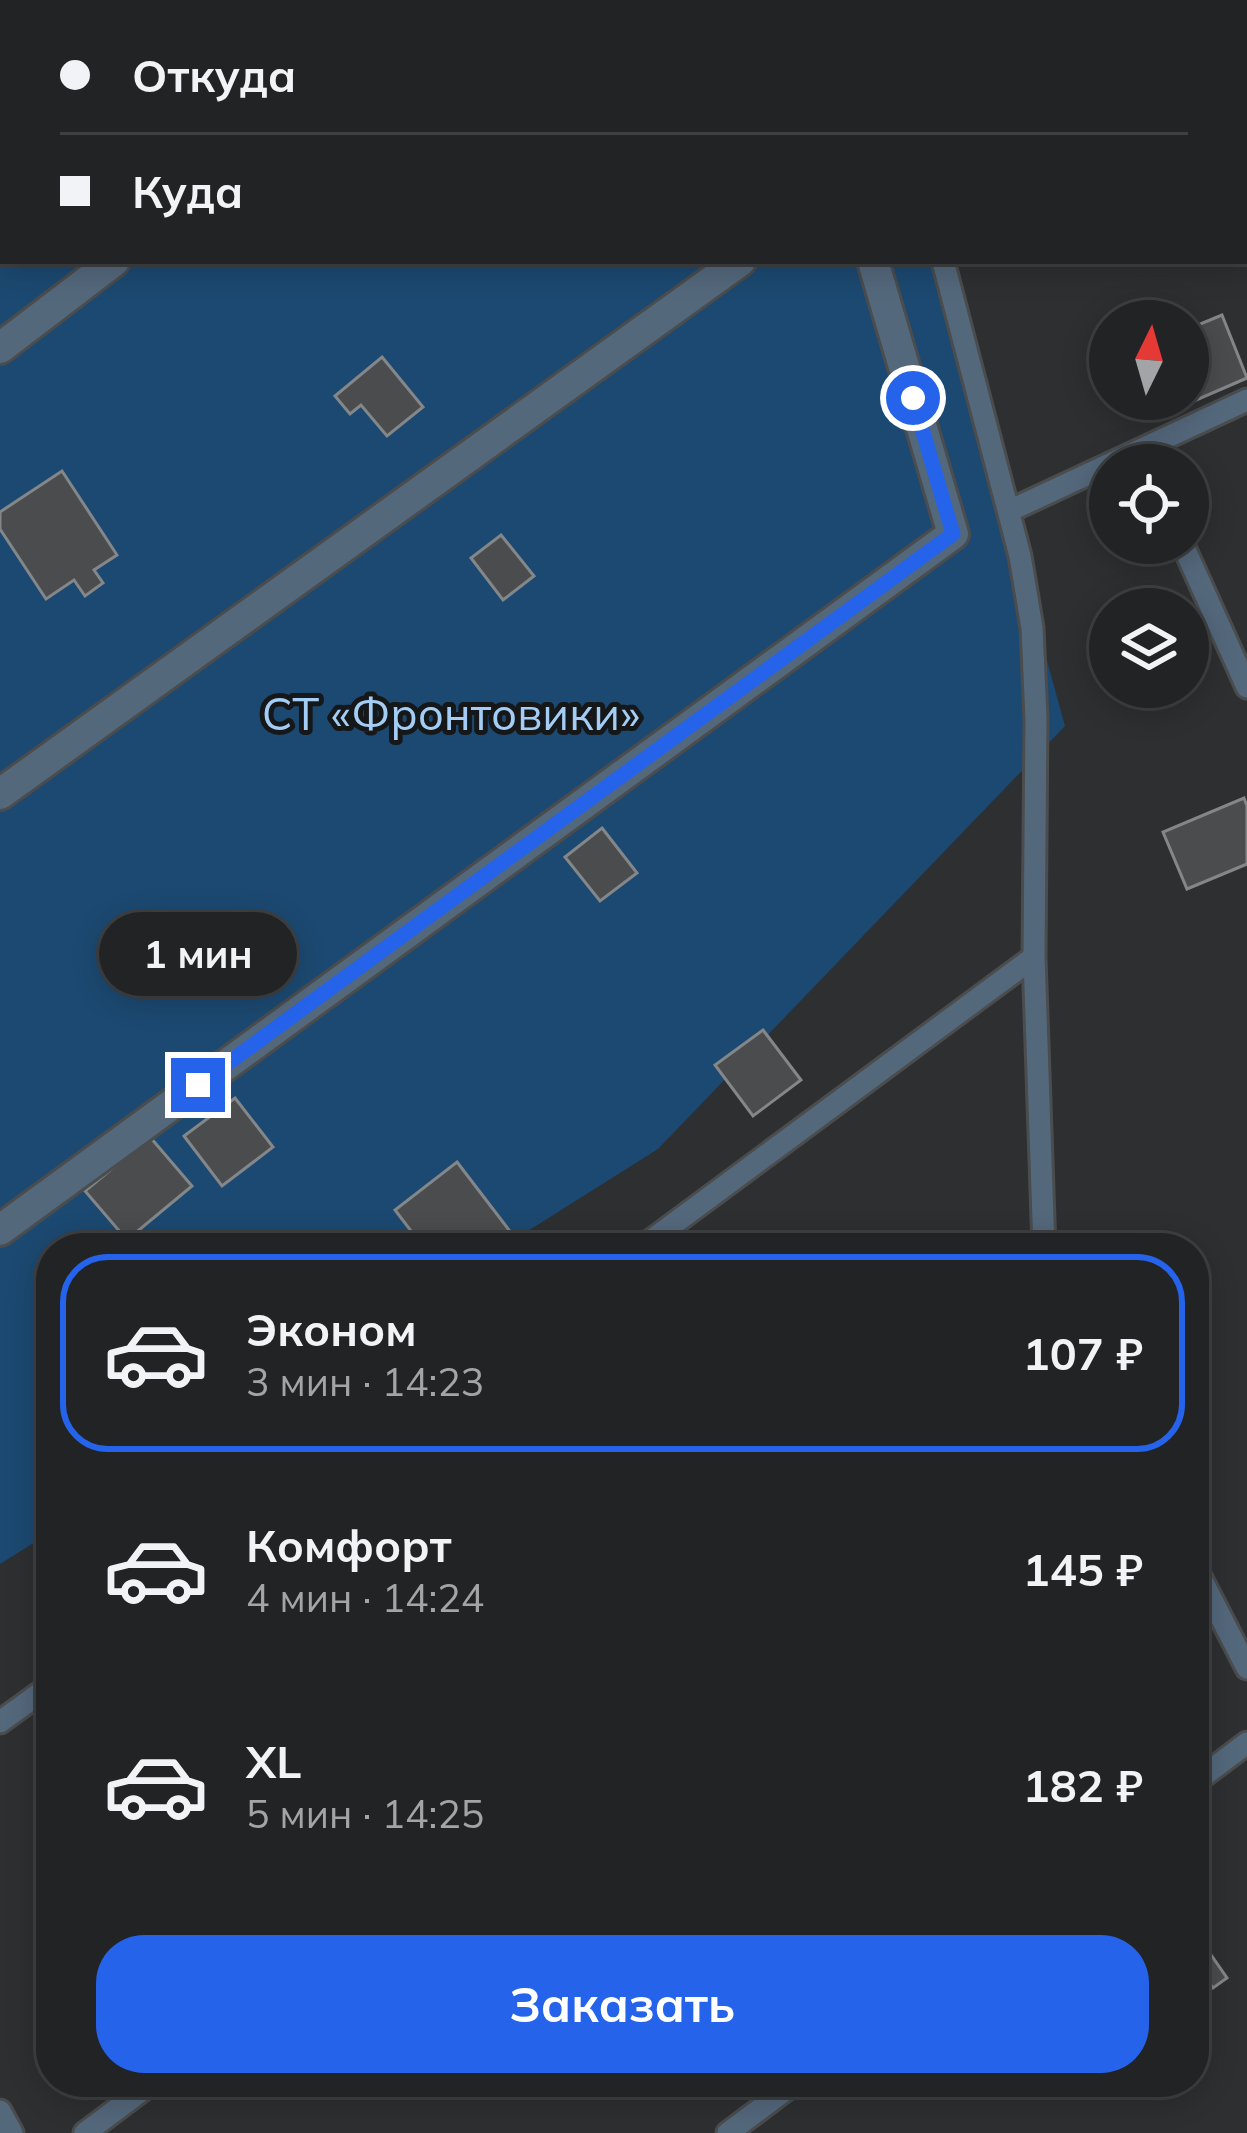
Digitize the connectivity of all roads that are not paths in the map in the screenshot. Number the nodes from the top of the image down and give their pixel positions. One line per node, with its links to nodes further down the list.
1 (110, 264): 5 (street)
2 (736, 264): 12 (street)
3 (874, 264): 14 (street)
4 (945, 264): 9 (lane)
5 (0, 348)
6 (1247, 400): 7 (lane)
7 (1168, 444)
8 (1089, 479): 9 (lane)
9 (1009, 511): 13 (lane)
10 (1191, 564): 11 (lane)
11 (1247, 687)
12 (0, 794)
13 (1034, 958): 15 (lane); 16 (lane)
14 (0, 1230)
15 (661, 1233)
16 (1043, 1233)
17 (1209, 1594): 18 (lane)
18 (1247, 1668)
19 (36, 1696): 20 (lane)
20 (0, 1722)
21 (1247, 1743): 22 (lane)
22 (1209, 1772)
23 (134, 2097): 27 (lane)
24 (776, 2097): 28 (lane)
25 (0, 2111): 26 (lane)
26 (12, 2133)
27 (85, 2133)
28 (728, 2133)

